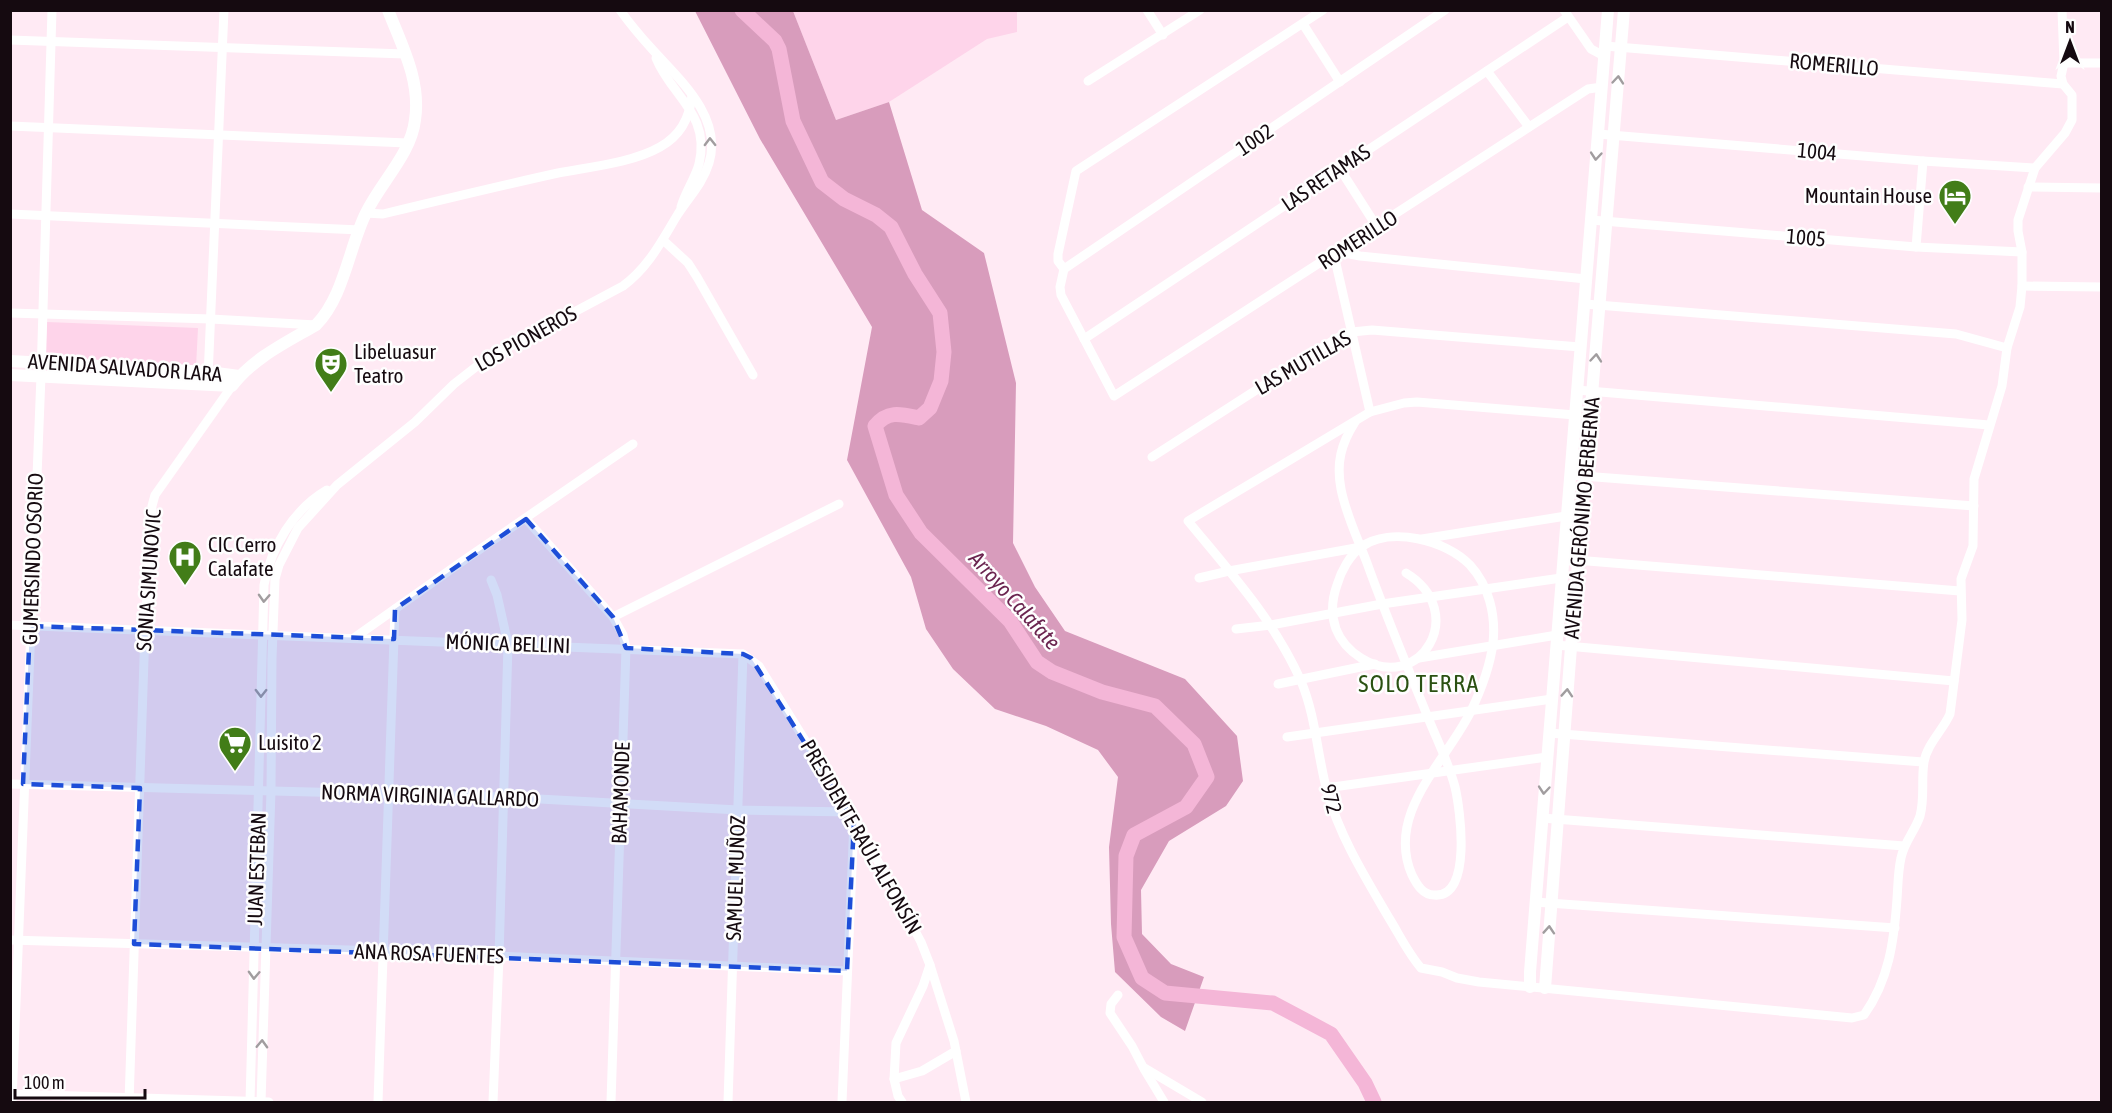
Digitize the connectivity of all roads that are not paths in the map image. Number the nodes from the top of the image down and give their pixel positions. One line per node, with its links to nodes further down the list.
1 (52, 10): 16 (street, GUMERSINDO OSORIO)
2 (224, 10): 17 (street)
3 (388, 10): 21 (street, SONIA SIMUNOVIC)
4 (620, 10): 19 (street, LOS PIONEROS)
5 (1147, 10): 14 (street)
6 (1200, 10): 14 (street)
7 (1323, 10): 13 (street)
8 (1445, 10): 26 (street, 1002)
9 (1608, 10): 20 (street, AVENIDA GERÓNIMO BERBERNA)
10 (1624, 10): 18 (street, AVENIDA GERÓNIMO BERBERNA)
11 (2062, 10): 22 (street)
12 (1566, 14): 20 (street); 24 (street, LAS RETAMAS)
13 (1302, 24): 26 (street); 56 (street)
14 (1163, 35): 25 (street)
15 (10, 40): 16 (street)
16 (51, 42): 17 (street); 33 (street, GUMERSINDO OSORIO)
17 (222, 46): 21 (street); 34 (street)
18 (1621, 47): 20 (street, ROMERILLO); 27 (street, ROMERILLO); 36 (street, AVENIDA GERÓNIMO BERBERNA, one-way to 18)
19 (653, 50): 29 (street, LOS PIONEROS); 30 (street, LOS PIONEROS)
20 (1604, 51): 28 (street, AVENIDA GERÓNIMO BERBERNA)
21 (405, 54): 37 (street, SONIA SIMUNOVIC)
22 (2064, 63): 23 (street); 27 (street)
23 (2102, 63)
24 (1488, 71): 32 (street); 40 (street, LAS RETAMAS)
25 (1088, 81)
26 (1340, 82): 56 (street, 1002)
27 (2063, 84): 39 (street)
28 (1602, 87): 32 (street, ROMERILLO); 35 (street, AVENIDA GERÓNIMO BERBERNA)
29 (692, 95): 30 (street); 43 (street, LOS PIONEROS, one-way to 29)
30 (690, 109): 43 (street, LOS PIONEROS); 44 (street)
31 (10, 126): 33 (street)
32 (1529, 127): 50 (street, ROMERILLO)
33 (47, 128): 34 (street); 46 (street, GUMERSINDO OSORIO)
34 (218, 134): 37 (street); 49 (street)
35 (1598, 134): 36 (street, 1004); 47 (street, AVENIDA GERÓNIMO BERBERNA, one-way to 47)
36 (1614, 135): 38 (street, 1004); 48 (street, AVENIDA GERÓNIMO BERBERNA)
37 (407, 143): 44 (street, SONIA SIMUNOVIC)
38 (1923, 161): 39 (street, 1004); 53 (street)
39 (2035, 168): 41 (street)
40 (1340, 169): 50 (street); 67 (street, LAS RETAMAS)
41 (2028, 187): 42 (street); 54 (street)
42 (2102, 188)
43 (679, 212): 52 (street, LOS PIONEROS)
44 (366, 213): 51 (street, SONIA SIMUNOVIC)
45 (10, 214): 46 (street)
46 (45, 215): 49 (street); 63 (street, GUMERSINDO OSORIO)
47 (1591, 220): 48 (street, 1005); 57 (street, AVENIDA GERÓNIMO BERBERNA)
48 (1607, 221): 53 (street, 1005); 61 (street, AVENIDA GERÓNIMO BERBERNA)
49 (214, 224): 51 (street); 64 (street)
50 (1377, 227): 55 (street, ROMERILLO)
51 (360, 230): 65 (street, SONIA SIMUNOVIC)
52 (663, 240): 73 (street); 87 (street, LOS PIONEROS)
53 (1916, 247): 54 (street, 1005)
54 (2022, 252): 58 (street)
55 (1337, 253): 57 (street); 66 (street); 67 (street, ROMERILLO)
56 (1064, 269): 67 (street)
57 (1586, 279): 60 (street, AVENIDA GERÓNIMO BERBERNA)
58 (2022, 286): 59 (street); 69 (street)
59 (2102, 287)
60 (1585, 304): 61 (street); 68 (street, AVENIDA GERÓNIMO BERBERNA)
61 (1600, 305): 69 (street); 78 (street, AVENIDA GERÓNIMO BERBERNA, one-way to 61)
62 (10, 313): 63 (street)
63 (42, 314): 64 (street); 71 (street, GUMERSINDO OSORIO)
64 (211, 319): 65 (street); 75 (street)
65 (316, 325): 76 (street, SONIA SIMUNOVIC)
66 (1352, 332): 68 (street, LAS MUTILLAS); 79 (street); 84 (street, LAS MUTILLAS)
67 (1084, 339)
68 (1580, 347): 77 (street, AVENIDA GERÓNIMO BERBERNA)
69 (2007, 348): 82 (street)
70 (10, 361): 71 (street, AVENIDA SALVADOR LARA)
71 (40, 363): 74 (street, GUMERSINDO OSORIO); 75 (street, AVENIDA SALVADOR LARA)
72 (10, 375): 74 (street, AVENIDA SALVADOR LARA)
73 (753, 375)
74 (41, 376): 75 (street, AVENIDA SALVADOR LARA); 110 (street, GUMERSINDO OSORIO)
75 (208, 378): 76 (street, AVENIDA SALVADOR LARA)
76 (236, 381): 112 (street, SONIA SIMUNOVIC)
77 (1577, 390): 78 (street); 80 (street, AVENIDA GERÓNIMO BERBERNA)
78 (1593, 392): 82 (street); 86 (street, AVENIDA GERÓNIMO BERBERNA)
79 (1370, 412): 80 (street); 81 (street)
80 (1575, 416): 85 (street, AVENIDA GERÓNIMO BERBERNA)
81 (1356, 420): 93 (street); 96 (street, 972)
82 (1989, 425): 89 (street)
83 (633, 444): 91 (street)
84 (1152, 457)
85 (1570, 475): 86 (street); 90 (street, AVENIDA GERÓNIMO BERBERNA)
86 (1586, 477): 89 (street); 95 (street, AVENIDA GERÓNIMO BERBERNA)
87 (337, 485): 113 (street, LOS PIONEROS, one-way to 113); 114 (street, LOS PIONEROS)
88 (839, 504): 107 (street)
89 (1974, 506): 102 (street)
90 (1566, 516): 92 (street); 94 (street, AVENIDA GERÓNIMO BERBERNA)
91 (526, 519): 105 (street); 107 (street, BAHAMONDE)
92 (1417, 540): 93 (street); 101 (street)
93 (1361, 547): 96 (street); 104 (street); 106 (street)
94 (1563, 559): 95 (street); 99 (street, AVENIDA GERÓNIMO BERBERNA)
95 (1578, 560): 102 (street); 120 (street, AVENIDA GERÓNIMO BERBERNA)
96 (1229, 571): 98 (street); 109 (street, 972)
97 (1406, 573): 103 (street)
98 (1199, 578)
99 (1562, 578): 101 (street); 117 (street, AVENIDA GERÓNIMO BERBERNA)
100 (491, 580): 118 (street)
101 (1485, 589): 103 (street); 119 (street)
102 (1960, 591): 127 (street)
103 (1430, 597): 104 (street); 123 (street)
104 (1382, 604): 106 (street); 125 (street)
105 (395, 609): 115 (street); 116 (street)
106 (1333, 613): 109 (street); 124 (street)
107 (613, 617): 121 (street, BAHAMONDE)
108 (10, 625): 110 (street, MÓNICA BELLINI)
109 (1271, 625): 111 (street); 126 (street, 972)
110 (30, 626): 112 (street, MÓNICA BELLINI); 142 (street, GUMERSINDO OSORIO)
111 (1236, 629)
112 (145, 630): 113 (street, MÓNICA BELLINI); 143 (street, SONIA SIMUNOVIC)
113 (262, 635): 114 (street, MÓNICA BELLINI); 145 (street, JUAN ESTEBAN, one-way to 145)
114 (273, 635): 115 (street, MÓNICA BELLINI); 146 (street, JUAN ESTEBAN)
115 (354, 638): 116 (street, MÓNICA BELLINI)
116 (394, 639): 118 (street, MÓNICA BELLINI); 147 (street)
117 (1556, 640): 119 (street); 120 (street); 129 (street, AVENIDA GERÓNIMO BERBERNA)
118 (508, 644): 121 (street, MÓNICA BELLINI); 148 (street)
119 (1493, 646): 123 (street); 130 (street)
120 (1571, 647): 127 (street); 134 (street, AVENIDA GERÓNIMO BERBERNA, one-way to 120)
121 (626, 648): 122 (street, MÓNICA BELLINI); 149 (street, BAHAMONDE)
122 (743, 654): 150 (street, SAMUEL MUÑOZ); 151 (street, PRESIDENTE RAÚL ALFONSÍN)
123 (1419, 658): 125 (street)
124 (1377, 664): 125 (street); 126 (street)
125 (1407, 664): 131 (street)
126 (1300, 679): 128 (street); 132 (street, 972)
127 (1954, 681): 138 (street)
128 (1278, 684)
129 (1552, 699): 130 (street); 133 (street, AVENIDA GERÓNIMO BERBERNA)
130 (1471, 710): 131 (street); 136 (street)
131 (1427, 716): 132 (street); 136 (street)
132 (1317, 733): 135 (street); 144 (street, 972)
133 (1549, 734): 134 (street); 137 (street, AVENIDA GERÓNIMO BERBERNA)
134 (1564, 735): 138 (street); 153 (street, AVENIDA GERÓNIMO BERBERNA)
135 (1287, 737)
136 (1443, 756): 139 (street); 140 (street)
137 (1547, 757): 139 (street); 152 (street, AVENIDA GERÓNIMO BERBERNA, one-way to 152)
138 (1923, 762): 154 (street)
139 (1449, 771): 140 (street); 140 (street)
140 (1432, 773): 144 (street)
141 (10, 784): 142 (street, NORMA VIRGINIA GALLARDO)
142 (23, 784): 143 (street, NORMA VIRGINIA GALLARDO); 158 (street, GUMERSINDO OSORIO)
143 (140, 788): 145 (street, NORMA VIRGINIA GALLARDO); 159 (street, SONIA SIMUNOVIC)
144 (1326, 788): 168 (street, 972)
145 (260, 790): 146 (street, NORMA VIRGINIA GALLARDO); 160 (street, JUAN ESTEBAN)
146 (271, 791): 147 (street, NORMA VIRGINIA GALLARDO); 161 (street, JUAN ESTEBAN)
147 (390, 794): 148 (street, NORMA VIRGINIA GALLARDO); 162 (street)
148 (503, 797): 149 (street, NORMA VIRGINIA GALLARDO); 163 (street)
149 (621, 804): 150 (street, NORMA VIRGINIA GALLARDO); 164 (street, BAHAMONDE)
150 (738, 810): 151 (street, NORMA VIRGINIA GALLARDO); 166 (street, SAMUEL MUÑOZ)
151 (851, 816): 165 (street, PRESIDENTE RAÚL ALFONSÍN); 167 (street)
152 (1542, 818): 153 (street); 155 (street, AVENIDA GERÓNIMO BERBERNA)
153 (1558, 820): 154 (street); 156 (street, AVENIDA GERÓNIMO BERBERNA)
154 (1904, 846): 157 (street)
155 (1535, 902): 156 (street); 168 (street, AVENIDA GERÓNIMO BERBERNA)
156 (1551, 903): 157 (street); 169 (street, AVENIDA GERÓNIMO BERBERNA, one-way to 156)
157 (1895, 928): 169 (street, 972)
158 (14, 940): 159 (street, ANA ROSA FUENTES); 174 (street, GUMERSINDO OSORIO)
159 (134, 944): 160 (street, ANA ROSA FUENTES); 175 (street, SONIA SIMUNOVIC)
160 (255, 947): 161 (street, ANA ROSA FUENTES); 176 (street, JUAN ESTEBAN, one-way to 176)
161 (266, 948): 162 (street, ANA ROSA FUENTES); 177 (street, JUAN ESTEBAN, one-way to 161)
162 (384, 951): 163 (street, ANA ROSA FUENTES); 179 (street)
163 (499, 957): 164 (street, ANA ROSA FUENTES); 180 (street)
164 (616, 962): 166 (street, ANA ROSA FUENTES); 181 (street, BAHAMONDE)
165 (930, 965): 171 (street, PRESIDENTE RAÚL ALFONSÍN); 173 (street)
166 (732, 966): 167 (street, ANA ROSA FUENTES); 182 (street, SAMUEL MUÑOZ)
167 (847, 970): 183 (street)
168 (1530, 987): 169 (street, 972)
169 (1545, 988)
170 (1118, 995): 172 (street)
171 (956, 1051): 173 (street); 185 (street, PRESIDENTE RAÚL ALFONSÍN)
172 (1143, 1067): 186 (street); 187 (street)
173 (894, 1079): 184 (street)
174 (12, 1097): 175 (street)
175 (129, 1101): 176 (street)
176 (250, 1102): 177 (street)
177 (261, 1102): 178 (street)
178 (269, 1102)
179 (378, 1102)
180 (493, 1102)
181 (611, 1102)
182 (728, 1102)
183 (842, 1102)
184 (902, 1102)
185 (966, 1102)
186 (1164, 1102)
187 (1202, 1102)

